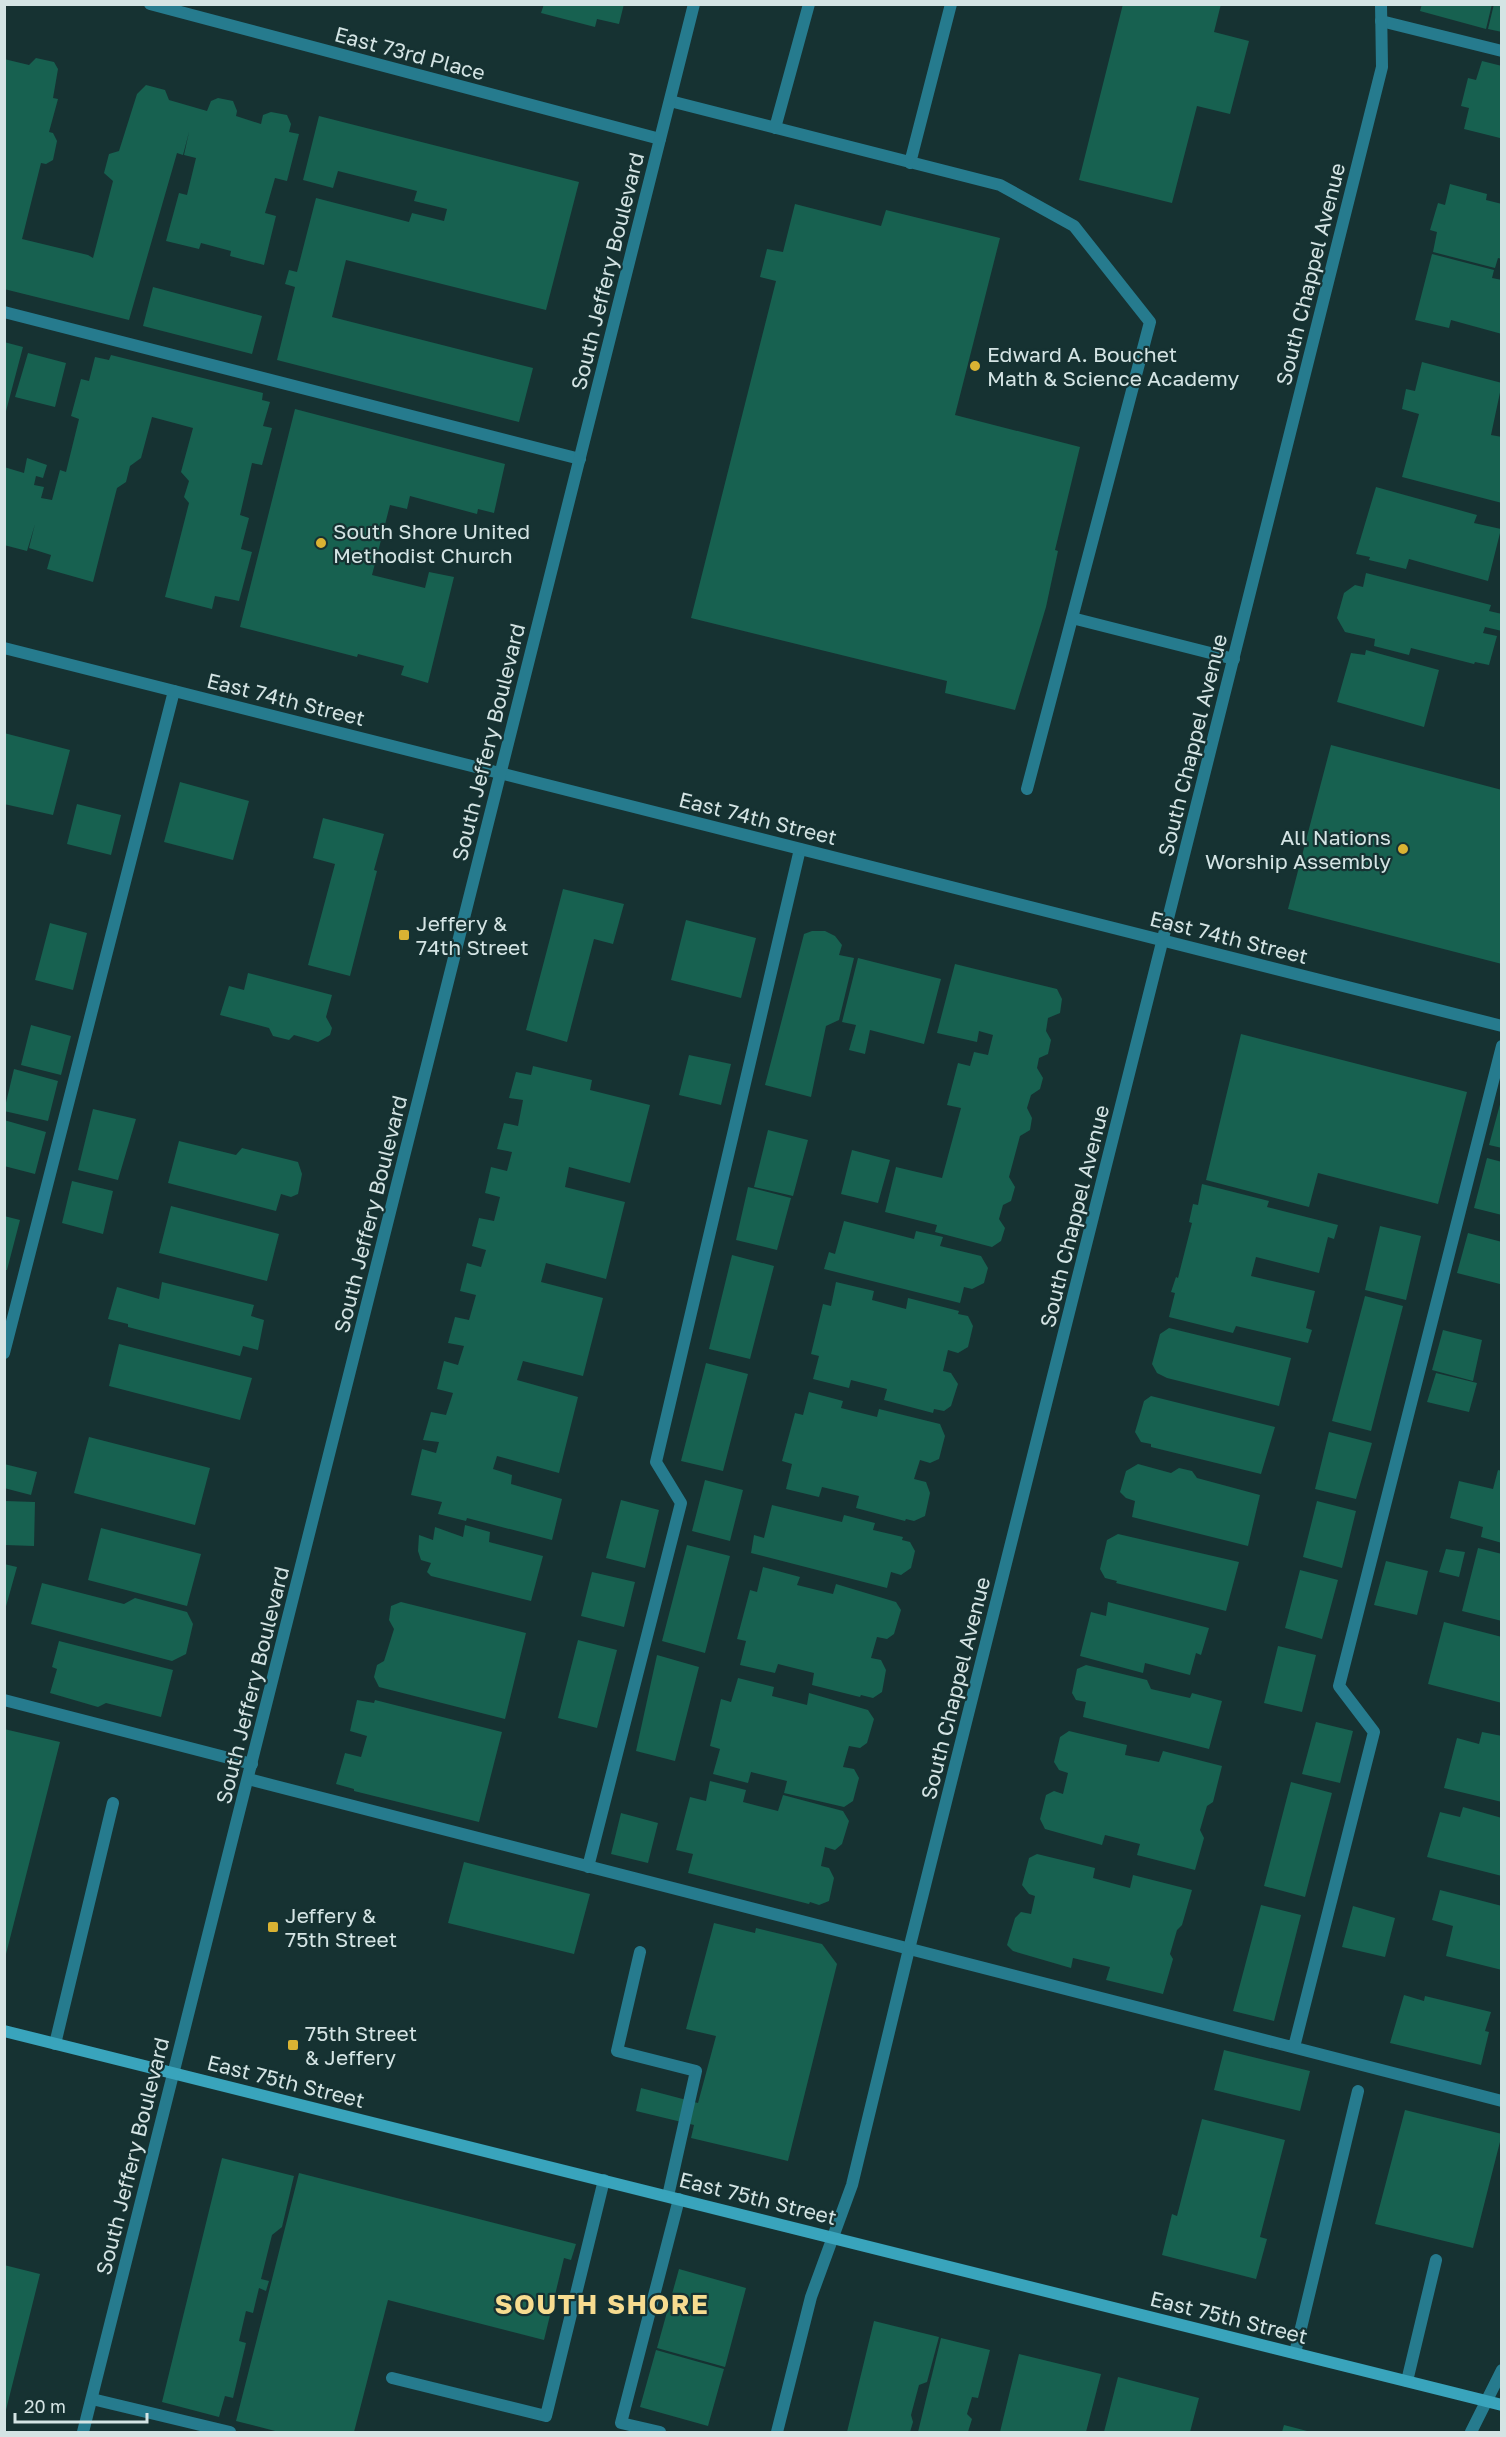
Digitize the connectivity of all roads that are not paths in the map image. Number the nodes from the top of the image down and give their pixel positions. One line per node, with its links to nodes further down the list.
1 (150, 4): 10 (street, East 73rd Place)
2 (694, 4): 8 (street, South Jeffery Boulevard)
3 (809, 4): 9 (street)
4 (951, 4): 11 (street)
5 (1381, 4): 6 (street, South Chappel Avenue)
6 (1381, 21): 7 (street); 16 (street, South Chappel Avenue)
7 (1502, 51)
8 (670, 101): 9 (street); 10 (street, South Jeffery Boulevard)
9 (775, 128): 11 (street)
10 (660, 139): 13 (street, South Jeffery Boulevard)
11 (910, 163): 14 (street)
12 (4, 312): 13 (street)
13 (580, 459): 18 (street, South Jeffery Boulevard)
14 (1072, 618): 16 (street); 19 (street)
15 (4, 648): 17 (street, East 74th Street)
16 (1234, 659): 21 (street, South Chappel Avenue)
17 (174, 691): 18 (street, East 74th Street); 24 (street)
18 (501, 773): 20 (street, East 74th Street); 26 (street, South Jeffery Boulevard)
19 (1027, 789)
20 (800, 849): 21 (street, East 74th Street); 29 (street)
21 (1164, 940): 22 (street, East 74th Street); 30 (street, South Chappel Avenue)
22 (1502, 1026)
23 (1502, 1046): 34 (street)
24 (4, 1353)
25 (4, 1700): 26 (street)
26 (252, 1764): 27 (street, South Jeffery Boulevard)
27 (248, 1779): 29 (street); 35 (street, South Jeffery Boulevard)
28 (113, 1803): 33 (street)
29 (588, 1866): 30 (street)
30 (909, 1949): 34 (street); 40 (street, South Chappel Avenue)
31 (640, 1952): 39 (street)
32 (4, 2031): 33 (main road, East 75th Street)
33 (55, 2044): 35 (main road, East 75th Street)
34 (1294, 2047): 37 (street)
35 (173, 2073): 38 (main road, East 75th Street); 46 (street, South Jeffery Boulevard)
36 (1359, 2091): 42 (street)
37 (1502, 2101)
38 (604, 2180): 39 (main road, East 75th Street); 44 (street)
39 (674, 2198): 40 (main road, East 75th Street); 51 (street)
40 (833, 2237): 42 (main road, East 75th Street); 52 (street, South Chappel Avenue)
41 (1436, 2260): 45 (street)
42 (1295, 2354): 45 (main road, East 75th Street)
43 (1502, 2370): 47 (street)
44 (392, 2378)
45 (1407, 2381): 47 (main road, East 75th Street)
46 (92, 2398): 49 (street, South Jeffery Boulevard); 50 (street)
47 (1486, 2401): 48 (main road, East 75th Street); 53 (street)
48 (1502, 2405)
49 (83, 2433)
50 (230, 2433)
51 (660, 2433)
52 (777, 2433)
53 (1471, 2433)

